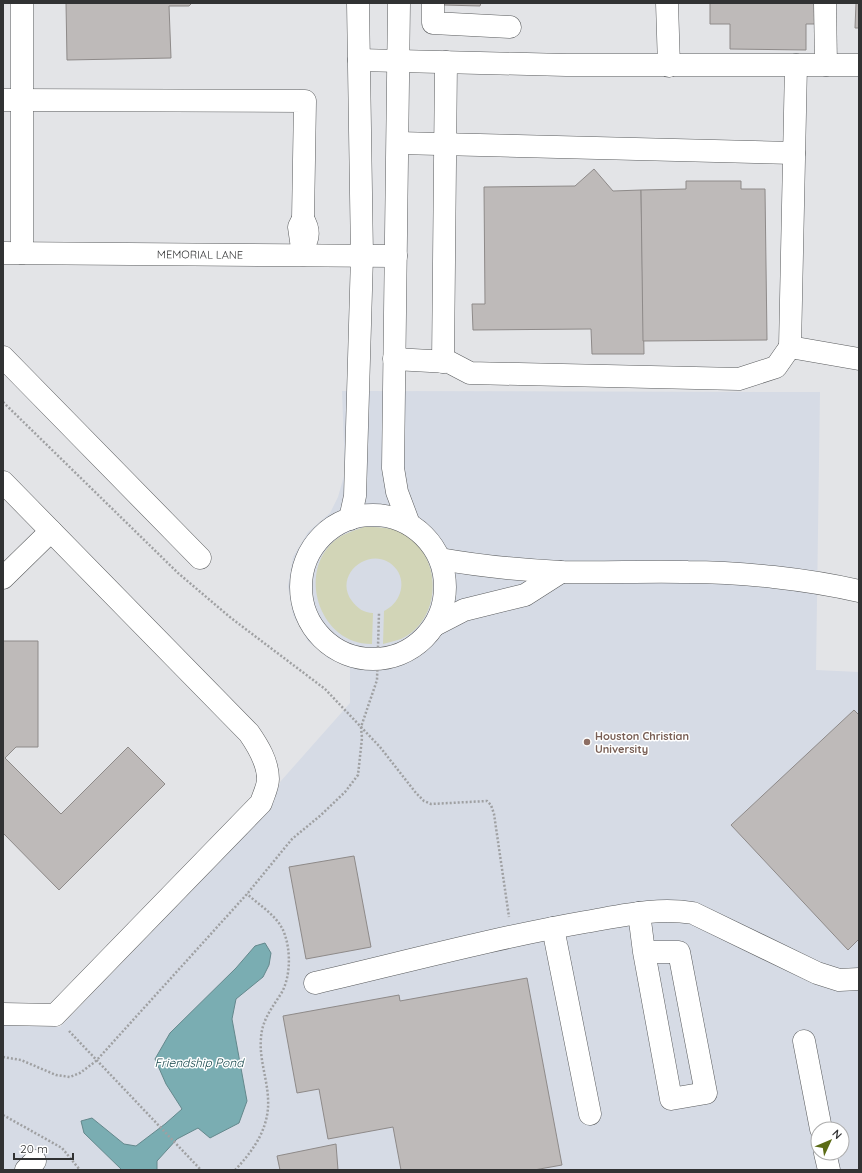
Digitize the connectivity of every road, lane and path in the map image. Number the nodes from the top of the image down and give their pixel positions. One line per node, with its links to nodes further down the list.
1 (22, 3): 15 (lane)
2 (358, 3): 8 (lane)
3 (399, 3): 9 (lane)
4 (668, 3): 14 (lane)
5 (825, 3): 12 (lane)
6 (433, 13): 7 (lane)
7 (510, 27)
8 (359, 60): 9 (lane); 22 (lane)
9 (399, 62): 10 (lane); 16 (lane)
10 (446, 62): 14 (lane); 17 (lane)
11 (796, 65): 12 (lane); 14 (lane); 18 (lane)
12 (826, 65): 13 (lane)
13 (859, 65)
14 (669, 66)
15 (12, 100): 20 (lane); 21 (lane)
16 (398, 143): 17 (lane); 19 (lane)
17 (445, 145): 18 (lane); 28 (lane)
18 (794, 153): 24 (lane)
19 (396, 233): 22 (lane); 23 (lane)
20 (303, 251): 21 (lane, MEMORIAL LANE); 22 (lane, MEMORIAL LANE)
21 (12, 253)
22 (362, 256): 23 (lane, MEMORIAL LANE); 31 (lane)
23 (396, 256): 26 (lane)
24 (790, 347): 27 (lane); 28 (lane)
25 (3, 358): 34 (lane)
26 (394, 359): 28 (lane); 32 (lane)
27 (859, 359)
28 (443, 362)
29 (3, 402): 42 (path)
30 (3, 482): 33 (lane)
31 (350, 519): 32 (lane); 41 (lane)
32 (409, 524): 35 (lane)
33 (51, 530): 37 (lane); 51 (lane)
34 (200, 558)
35 (440, 559): 36 (lane); 40 (lane)
36 (562, 572): 38 (lane); 40 (lane)
37 (3, 578)
38 (859, 591)
39 (379, 613): 41 (path)
40 (435, 625): 41 (lane)
41 (378, 659): 42 (path)
42 (361, 727): 43 (path); 46 (path)
43 (247, 894): 54 (path); 60 (path)
44 (639, 913): 45 (lane); 47 (lane); 48 (lane)
45 (553, 928): 46 (lane); 55 (lane)
46 (511, 937): 49 (lane)
47 (644, 952): 47 (lane)
48 (859, 979)
49 (315, 983)
50 (3, 1014): 51 (lane)
51 (55, 1015): 54 (path)
52 (804, 1041): 57 (lane)
53 (3, 1057): 54 (path)
54 (96, 1061): 59 (path)
55 (590, 1114)
56 (3, 1115): 58 (path)
57 (819, 1121)
58 (80, 1170)
59 (201, 1170)
60 (235, 1170)

